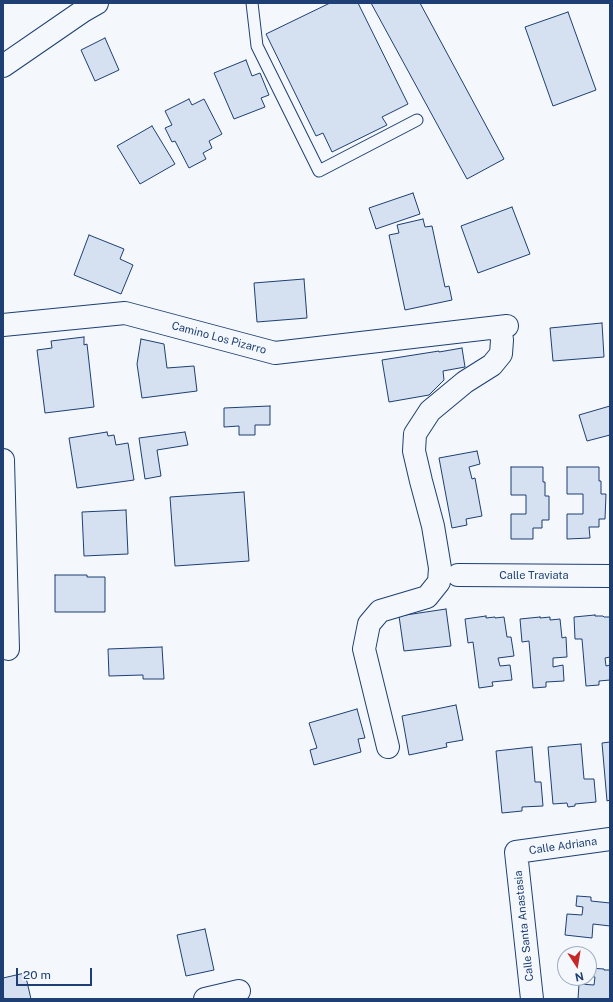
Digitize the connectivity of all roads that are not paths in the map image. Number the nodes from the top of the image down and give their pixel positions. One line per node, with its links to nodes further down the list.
1 (252, 3): 4 (lane)
2 (86, 6): 3 (street)
3 (3, 66)
4 (417, 120)
5 (3, 325): 10 (street, Camino Los Pizarro)
6 (3, 460): 9 (street)
7 (458, 575): 8 (street, Calle Traviata)
8 (610, 576)
9 (8, 649)
10 (388, 747)
11 (610, 839): 12 (street, Calle Adriana)
12 (516, 852): 15 (street, Calle Santa Anastasia)
13 (239, 991): 14 (street)
14 (205, 999)
15 (532, 999)

